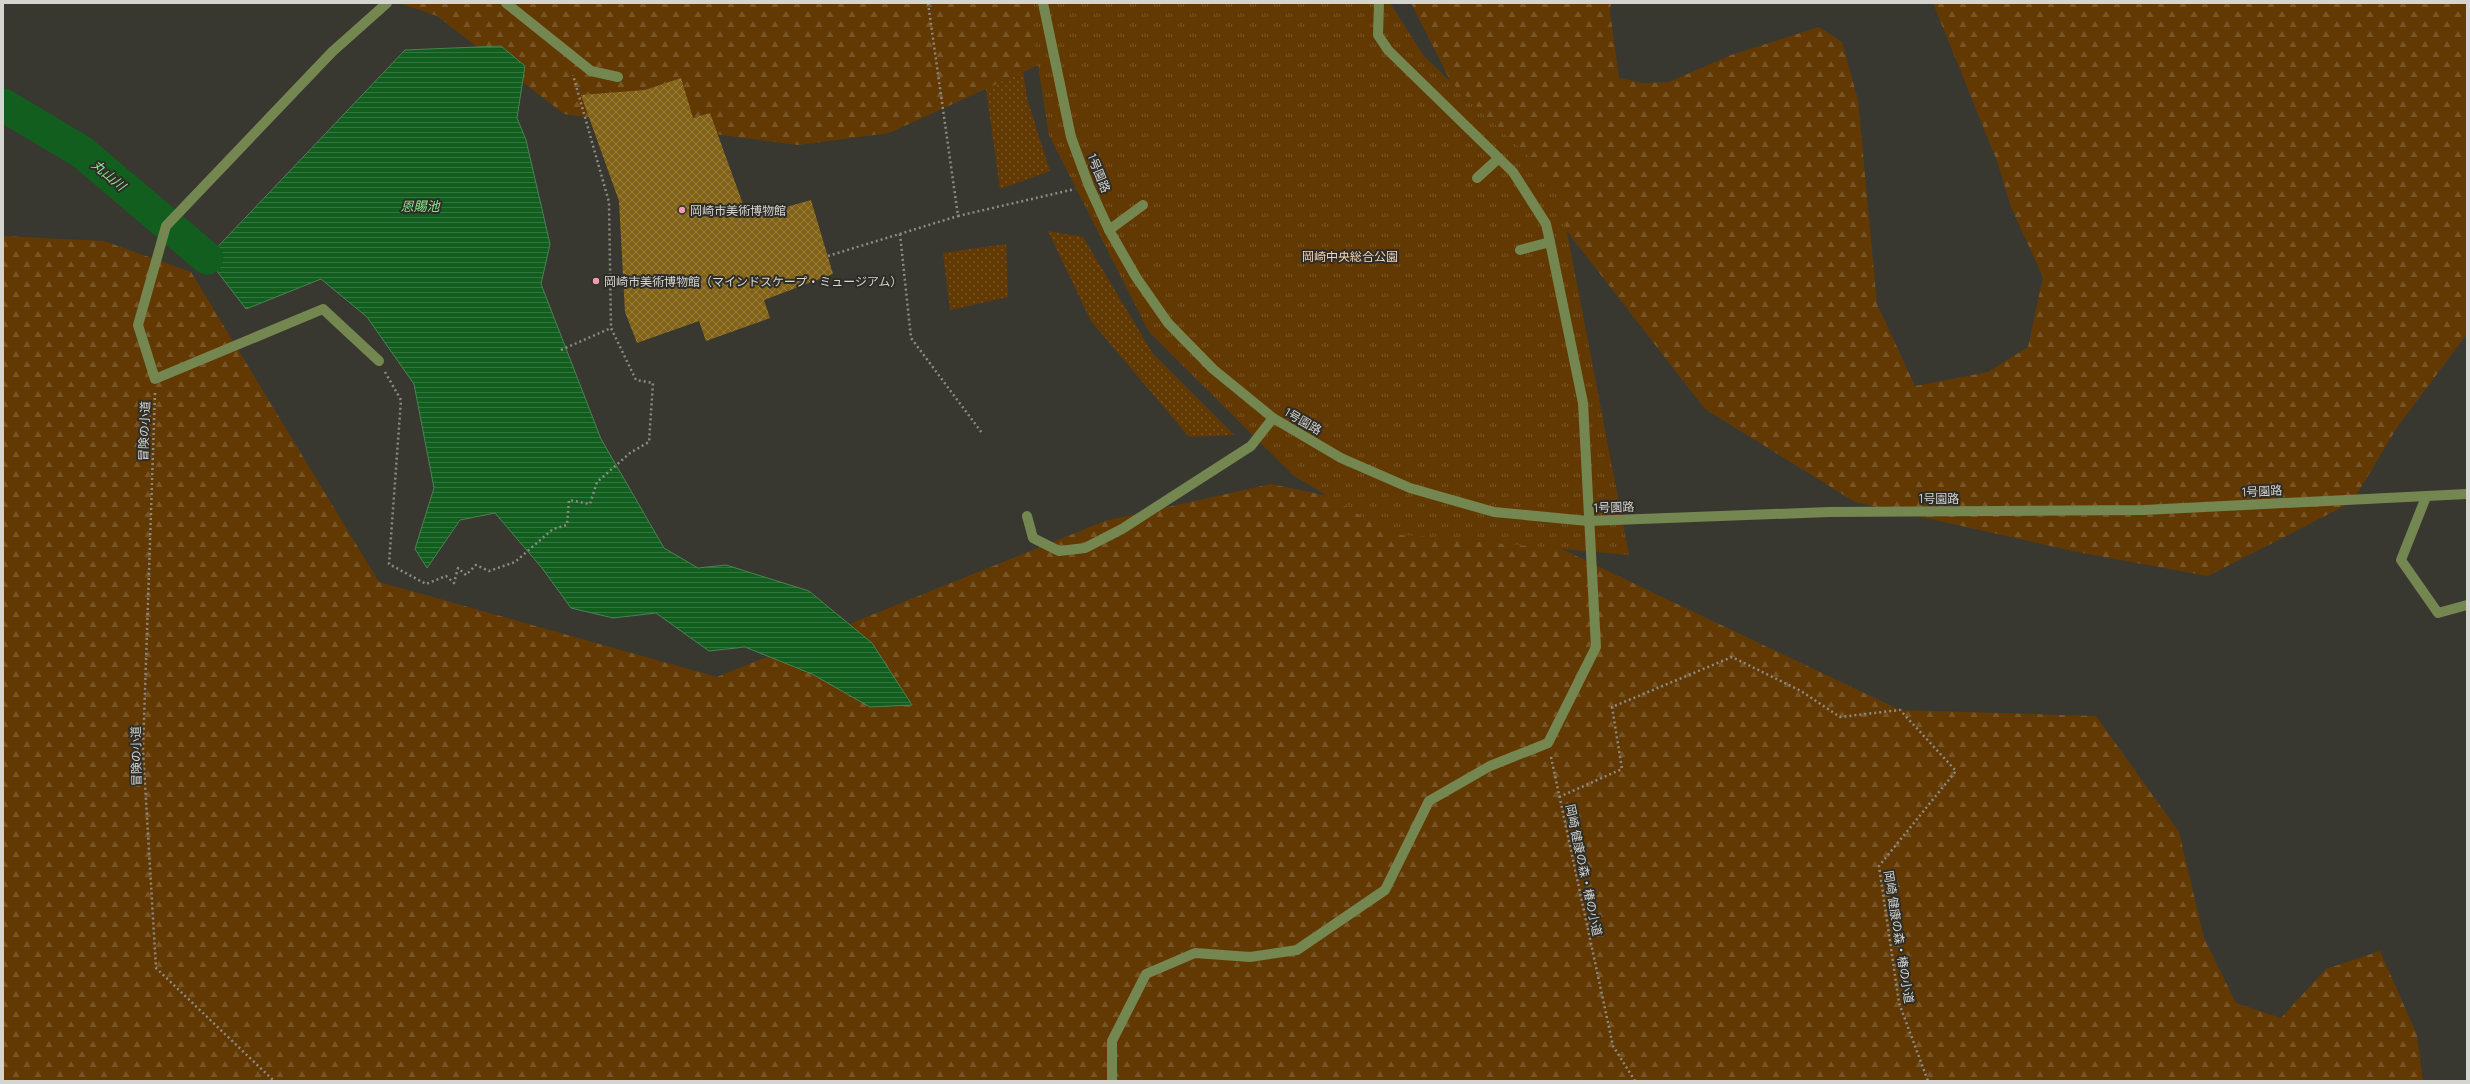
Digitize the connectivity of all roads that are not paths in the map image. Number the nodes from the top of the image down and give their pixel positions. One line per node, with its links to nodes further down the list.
1 (387, 3): 12 (street)
2 (506, 3): 5 (street)
3 (1043, 3): 9 (street, 1号園路)
4 (1379, 3): 6 (street)
5 (618, 77)
6 (1499, 158): 7 (street); 10 (street)
7 (1477, 178)
8 (1143, 205): 9 (street)
9 (1109, 230): 13 (street, 1号園路)
10 (1550, 242): 11 (street); 17 (street)
11 (1520, 250)
12 (379, 361)
13 (1273, 418): 16 (street); 17 (street, 1号園路)
14 (2467, 494): 15 (street, 1号園路)
15 (2426, 497): 17 (street, 1号園路); 18 (street)
16 (1027, 516)
17 (1588, 521): 19 (street)
18 (2467, 605)
19 (1112, 1081)

